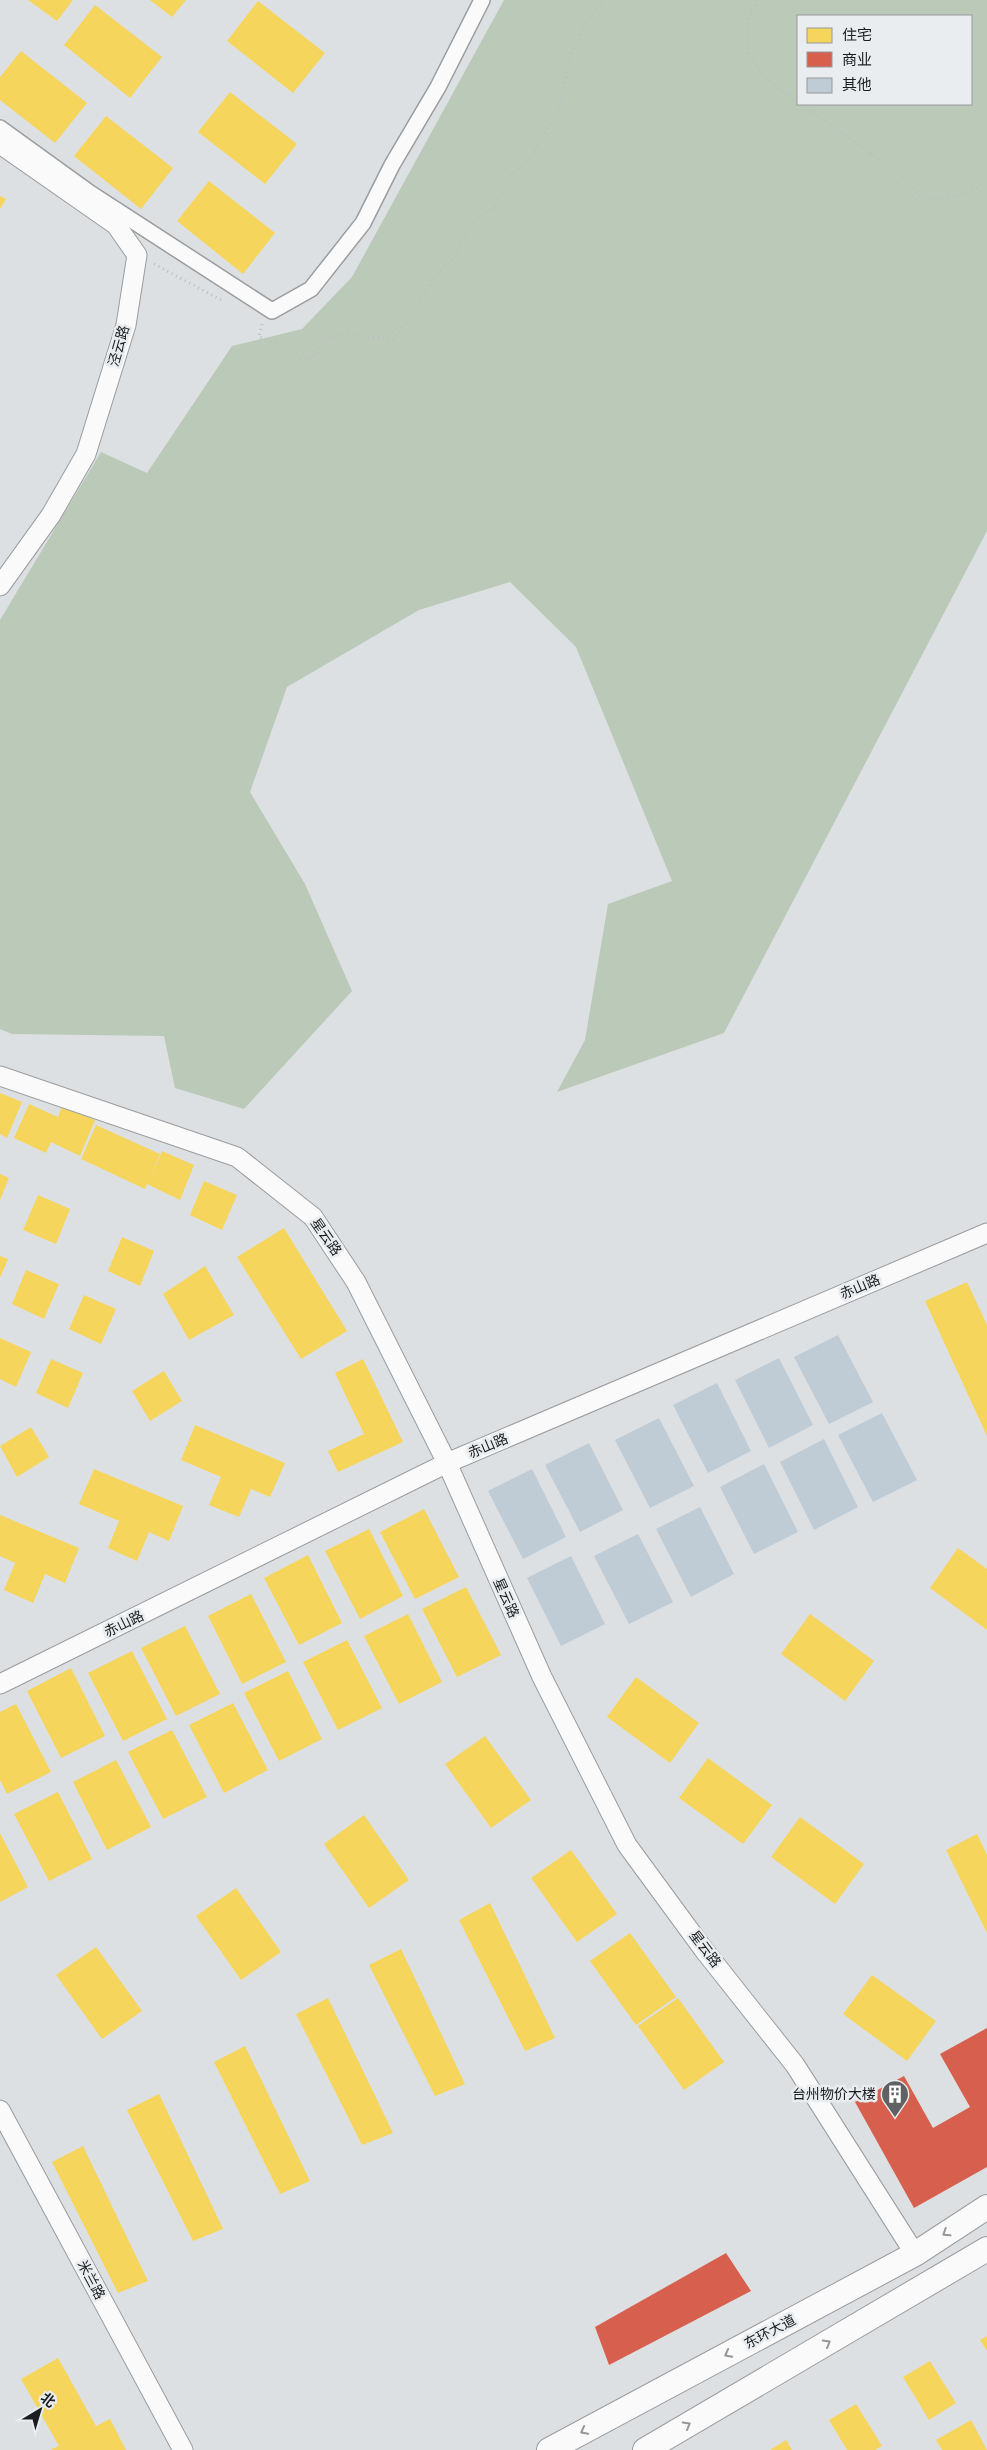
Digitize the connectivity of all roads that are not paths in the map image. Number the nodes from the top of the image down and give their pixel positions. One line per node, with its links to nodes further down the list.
1 (482, 0): 2 (street)
2 (0, 128)
3 (0, 144): 4 (street, 泾云路)
4 (0, 586)
5 (0, 1076): 7 (street, 星云路)
6 (987, 1233): 7 (street, 赤山路)
7 (447, 1464): 8 (street, 赤山路); 12 (street, 星云路)
8 (0, 1684)
9 (0, 2110): 13 (street, 米兰路)
10 (987, 2206): 12 (main road, 东环大道, one-way to 12)
11 (987, 2249): 15 (main road, one-way to 11)
12 (915, 2254): 14 (main road, 东环大道, one-way to 14)
13 (183, 2450)
14 (549, 2450)
15 (645, 2450)

